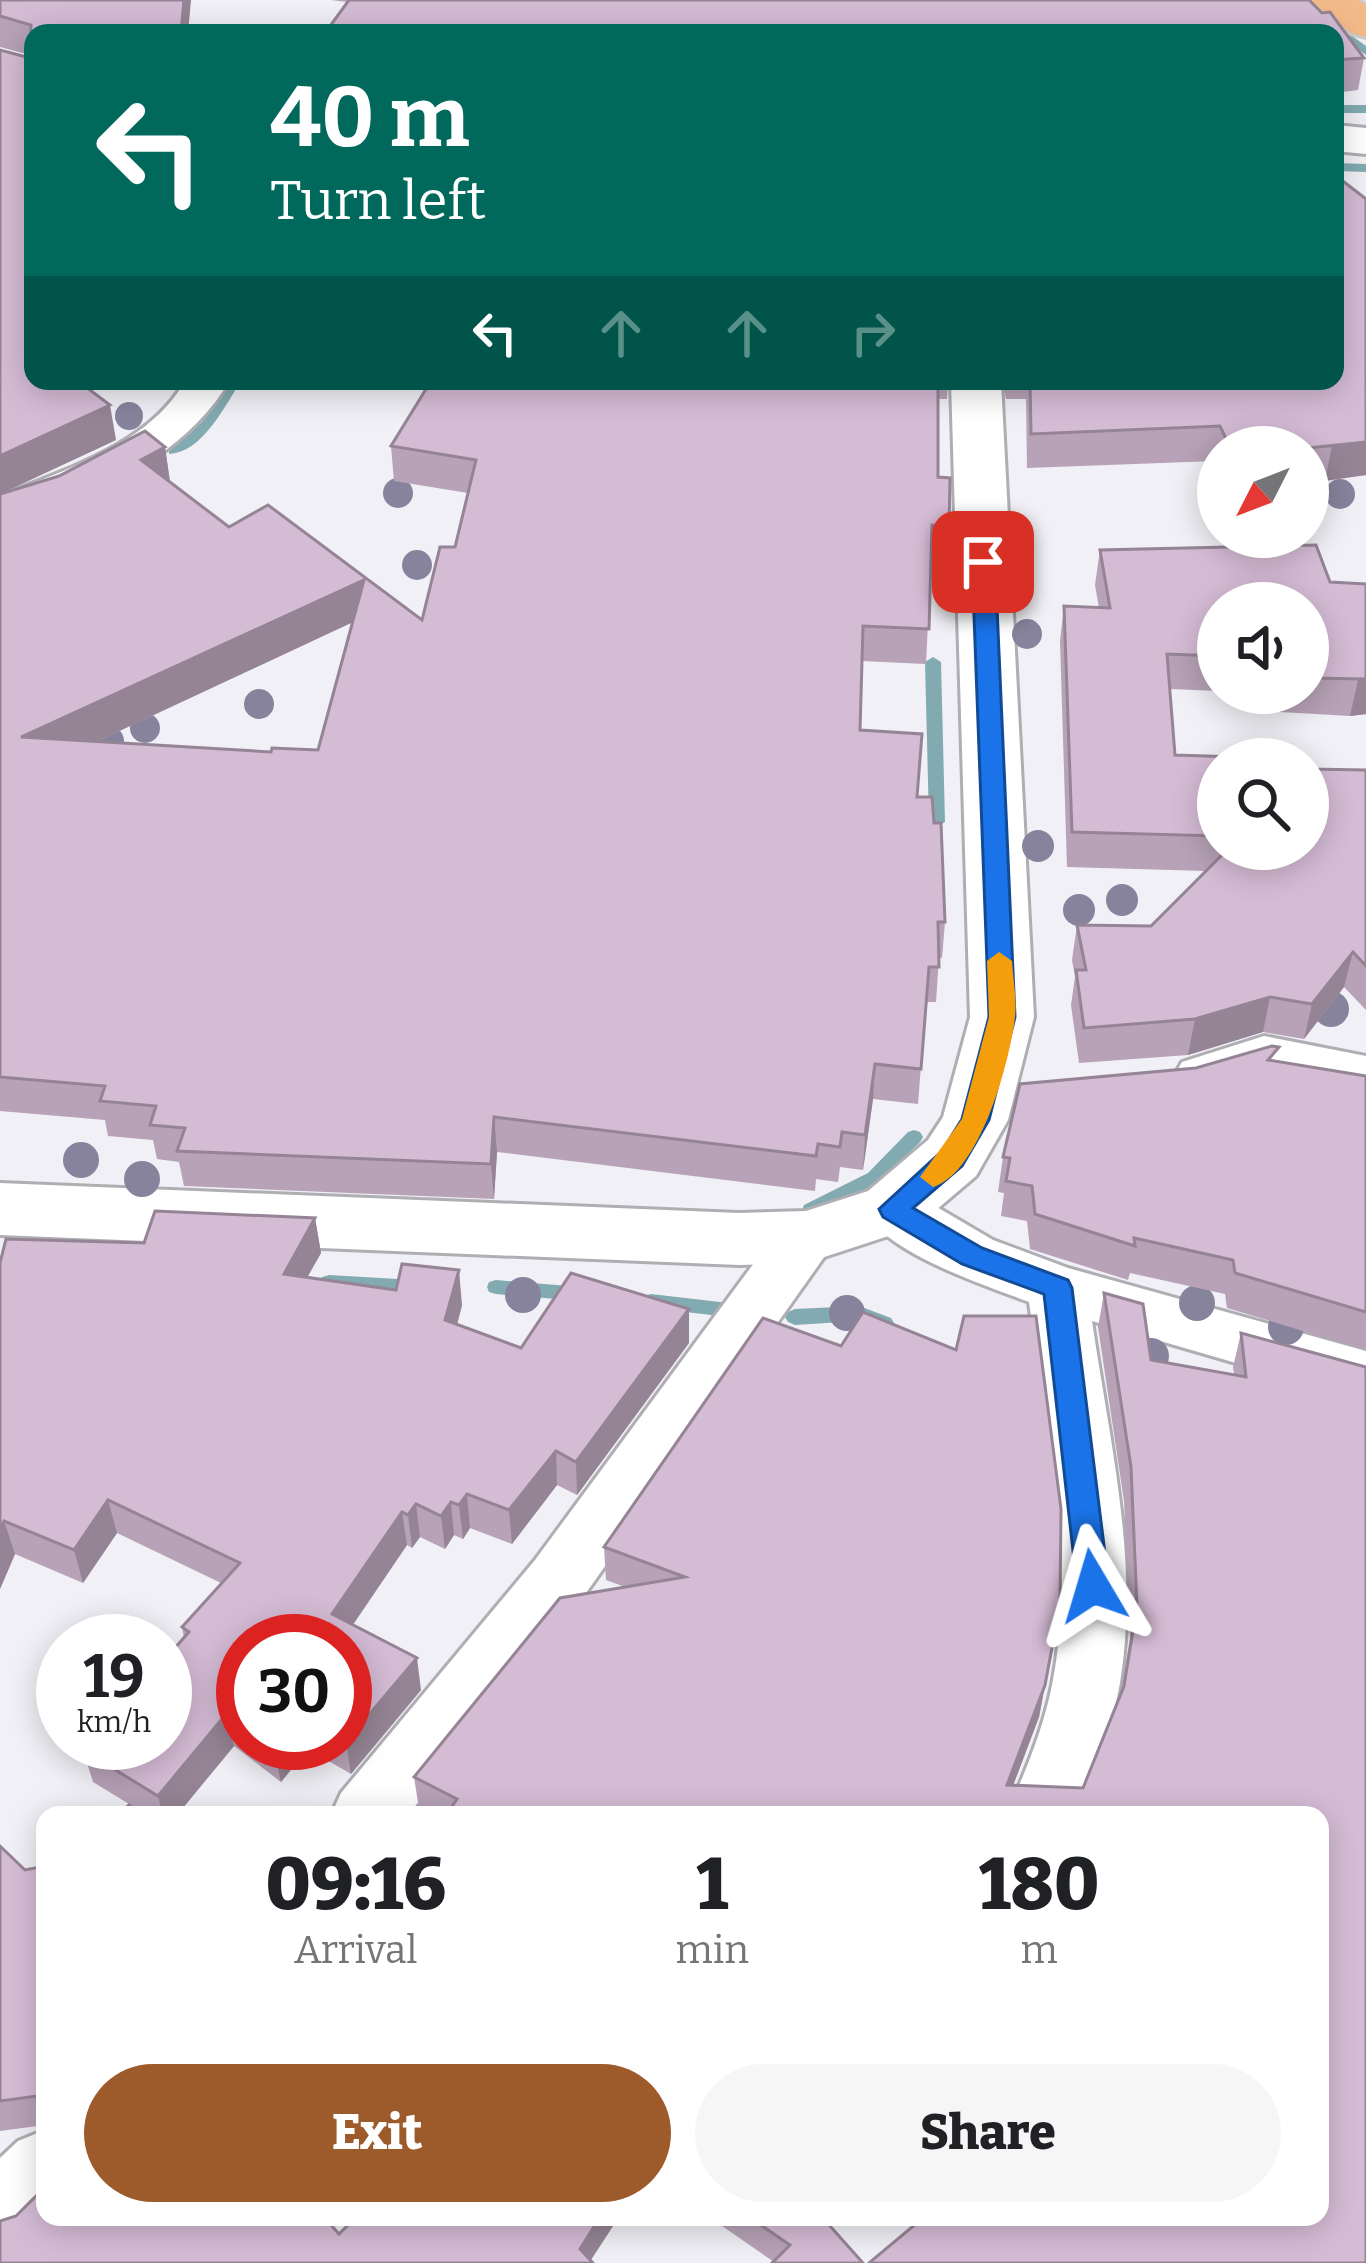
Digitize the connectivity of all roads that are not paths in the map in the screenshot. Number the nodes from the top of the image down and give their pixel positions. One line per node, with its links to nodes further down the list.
1 (1330, 0): 2 (main road)
2 (1366, 24)
3 (204, 390): 5 (street)
4 (976, 390): 9 (street)
5 (0, 513)
6 (1366, 1076): 7 (street)
7 (1142, 1083)
8 (0, 1209): 10 (street)
9 (892, 1209): 10 (street); 11 (street)
10 (806, 1238): 13 (street)
11 (1058, 1288): 12 (street); 14 (street)
12 (1366, 1376)
13 (373, 1806)
14 (1045, 1806)
15 (36, 2177): 16 (street)
16 (0, 2211)

